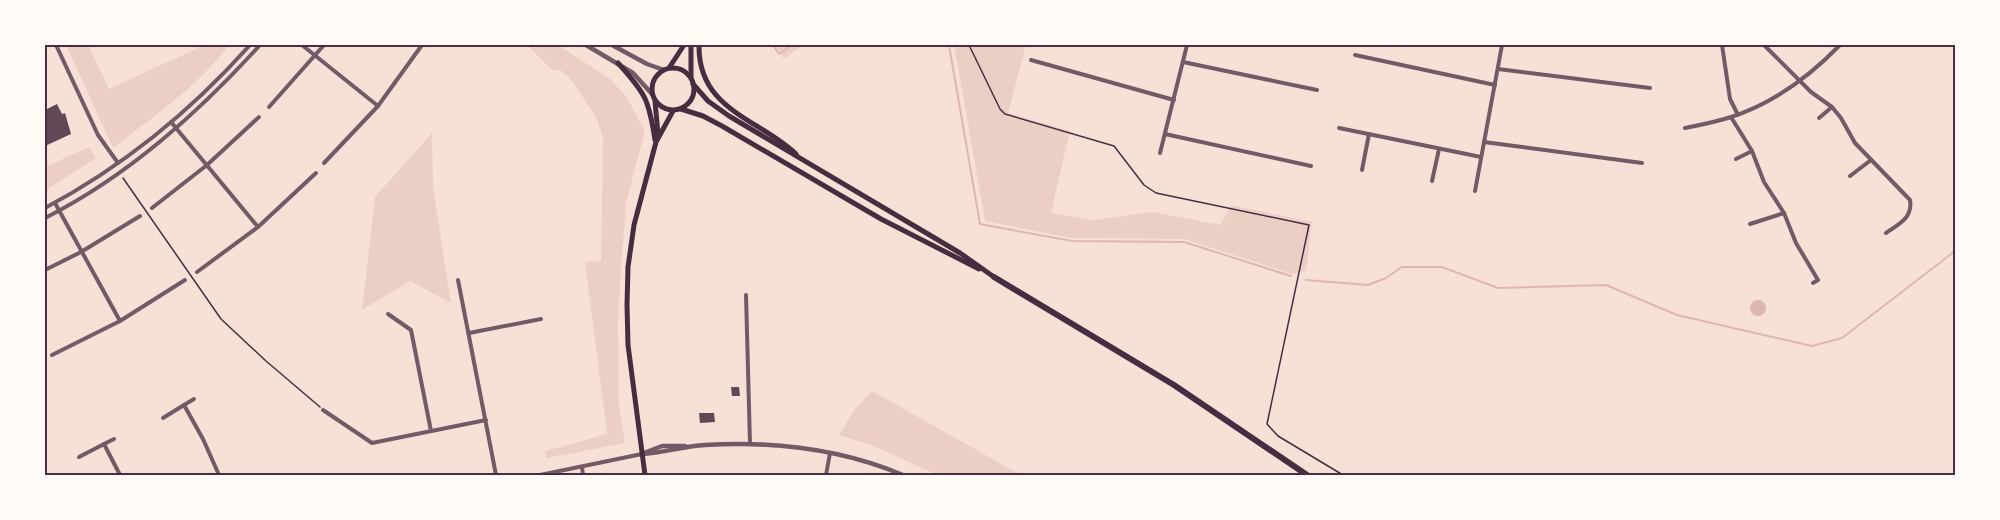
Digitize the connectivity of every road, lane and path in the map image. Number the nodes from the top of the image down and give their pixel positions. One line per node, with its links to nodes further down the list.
1 (56, 45): 57 (street)
2 (250, 45): 42 (street)
3 (260, 45): 43 (street)
4 (302, 45): 19 (street)
5 (324, 45): 19 (street)
6 (422, 45): 33 (street)
7 (586, 45): 22 (street)
8 (612, 45): 23 (street)
9 (684, 45): 23 (main road)
10 (691, 45): 25 (main road)
11 (699, 45): 56 (main road)
12 (969, 45): 113 (path)
13 (1187, 45): 21 (street)
14 (1502, 45): 24 (street)
15 (1722, 45): 38 (street)
16 (1764, 45): 26 (street)
17 (1840, 45): 26 (street)
18 (1355, 55): 27 (street)
19 (315, 56): 33 (street); 34 (street)
20 (1031, 60): 31 (street)
21 (1183, 62): 29 (street); 31 (street)
22 (618, 63): 30 (street); 48 (main road)
23 (667, 69): 25 (main road); 30 (main road)
24 (1498, 69): 27 (street); 28 (street)
25 (692, 81): 36 (main road); 56 (main road)
26 (1801, 82): 35 (street); 38 (street)
27 (1495, 85): 49 (street)
28 (1650, 88)
29 (1317, 90)
30 (652, 94): 32 (main road)
31 (1174, 100): 46 (street)
32 (655, 101): 37 (main road); 48 (main road)
33 (378, 106): 58 (street)
34 (269, 107)
35 (1832, 107): 41 (street); 55 (street)
36 (681, 109): 37 (main road); 81 (main road)
37 (673, 111): 48 (main road)
38 (1737, 115): 40 (street)
39 (259, 117): 60 (street)
40 (1731, 117): 45 (street); 51 (street)
41 (1819, 118)
42 (171, 122): 43 (street); 57 (street)
43 (176, 128): 60 (street); 63 (street)
44 (1339, 128): 47 (street)
45 (1685, 128)
46 (1165, 134): 52 (street); 61 (street)
47 (1369, 134): 50 (street); 62 (street)
48 (657, 139): 101 (main road)
49 (1484, 142): 53 (street); 59 (street)
50 (1439, 148): 53 (street); 66 (street)
51 (1752, 151): 54 (street); 72 (street)
52 (1160, 153)
53 (1481, 157): 67 (street)
54 (1736, 159)
55 (1871, 160): 65 (street); 77 (street)
56 (804, 161): 81 (main road)
57 (118, 163): 68 (street)
58 (324, 163)
59 (1642, 163)
60 (207, 165): 70 (street); 76 (street)
61 (1311, 166)
62 (1362, 170)
63 (120, 172): 71 (street); 93 (path)
64 (315, 173): 76 (street)
65 (1850, 176)
66 (1432, 182)
67 (1475, 191)
68 (55, 202): 69 (street); 71 (street)
69 (45, 208)
70 (152, 208)
71 (60, 211): 74 (street); 78 (street)
72 (1784, 213): 75 (street); 84 (street)
73 (140, 216): 78 (street)
74 (45, 218)
75 (1750, 224)
76 (258, 226): 80 (street)
77 (1886, 233)
78 (81, 252): 79 (street); 88 (street)
79 (45, 270)
80 (197, 272)
81 (994, 276): 112 (highway)
82 (185, 280): 88 (street)
83 (458, 280): 89 (street)
84 (1813, 283)
85 (746, 295): 99 (street)
86 (388, 314): 96 (street)
87 (541, 319): 89 (street)
88 (120, 321): 90 (street)
89 (469, 333): 95 (street)
90 (52, 355)
91 (194, 399): 92 (street)
92 (184, 405): 94 (street); 105 (street)
93 (323, 410): 96 (street)
94 (163, 418)
95 (486, 420): 96 (street); 106 (street)
96 (431, 432)
97 (114, 439): 98 (street)
98 (104, 444): 102 (street); 104 (street)
99 (750, 444): 100 (street); 101 (street)
100 (830, 453): 110 (street); 111 (street)
101 (642, 454): 103 (street); 109 (main road)
102 (79, 457)
103 (582, 467): 107 (street); 108 (street)
104 (120, 475)
105 (219, 475)
106 (496, 475)
107 (540, 475)
108 (583, 475)
109 (645, 475)
110 (826, 475)
111 (903, 475)
112 (1307, 475)
113 (1343, 475)

